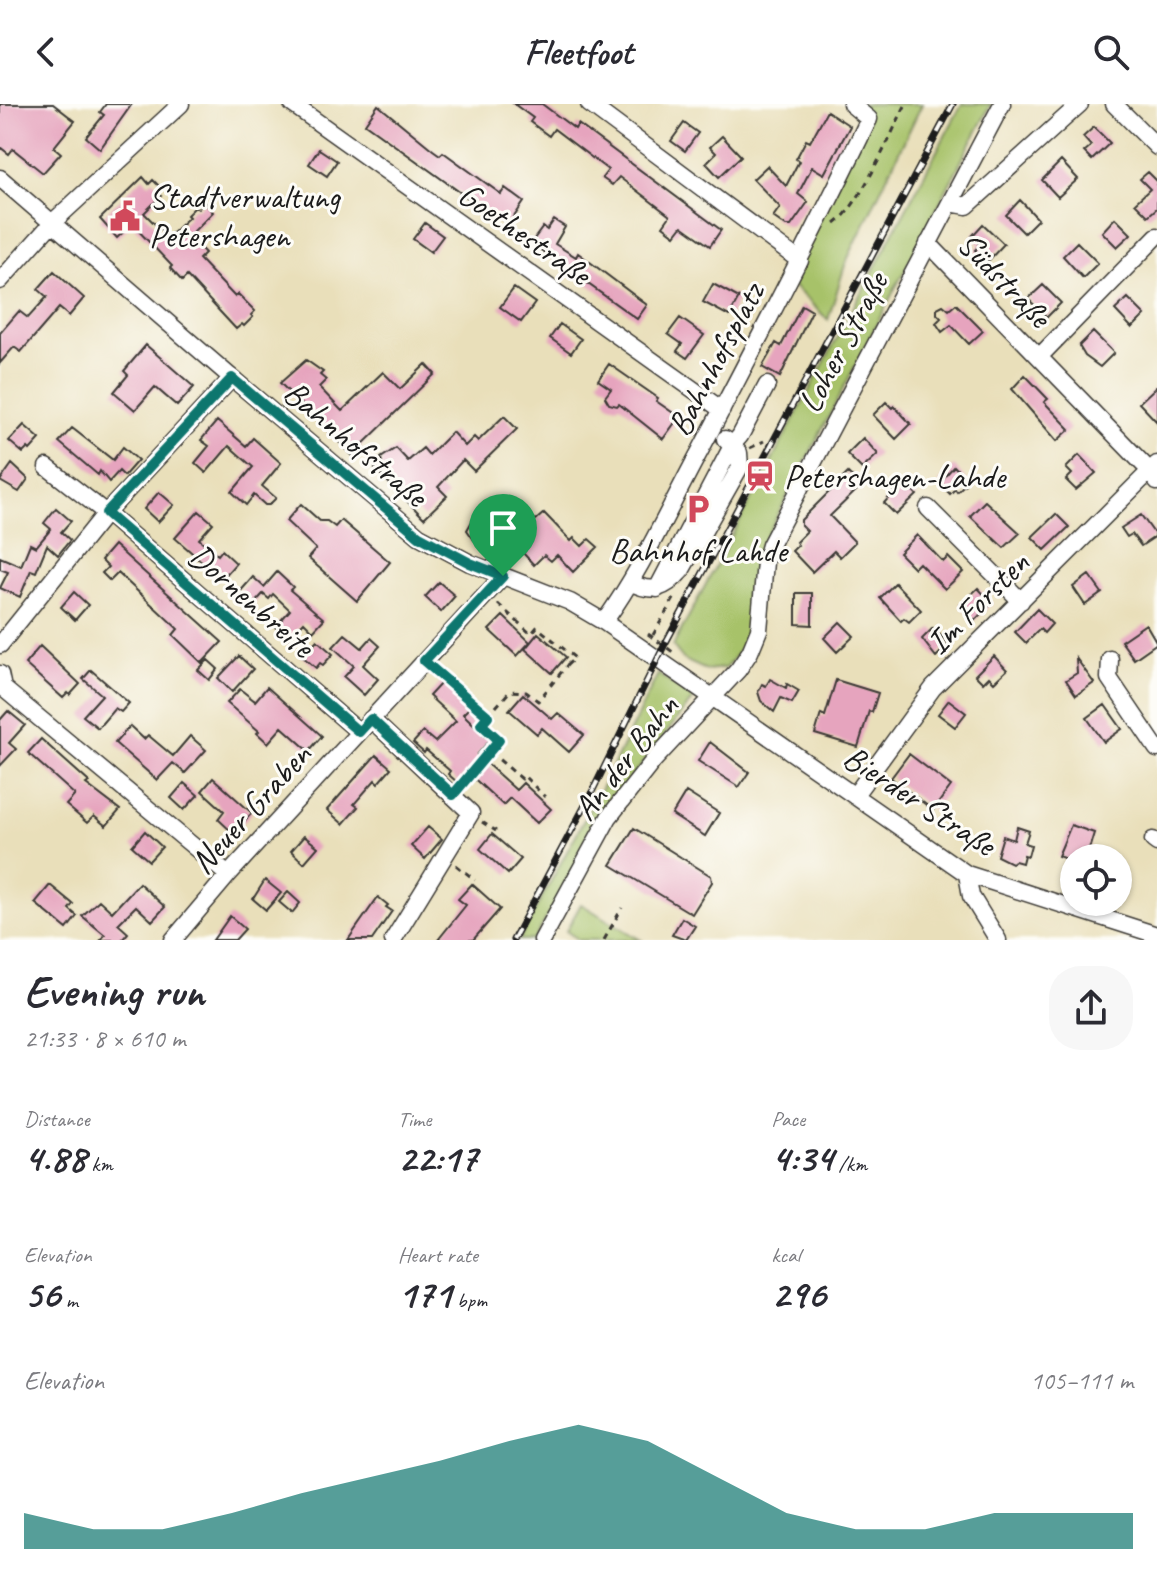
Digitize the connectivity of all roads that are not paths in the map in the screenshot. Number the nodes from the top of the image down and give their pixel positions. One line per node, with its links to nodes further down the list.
1 (181, 104): 11 (street)
2 (589, 104): 14 (street)
3 (851, 104): 14 (street, Bahnhofsplatz)
4 (1002, 104): 10 (street, Loher Straße)
5 (1080, 104): 10 (street)
6 (1114, 104): 8 (street)
7 (284, 105): 19 (street, Goethestraße)
8 (1157, 147)
9 (0, 178): 11 (street, Bahnhofstraße)
10 (950, 203): 13 (street, Loher Straße)
11 (53, 222): 15 (street); 17 (street, Bahnhofstraße)
12 (1157, 236): 16 (street, Südstraße)
13 (928, 243): 16 (street, Südstraße); 34 (street, Loher Straße)
14 (800, 261): 19 (street, Bahnhofsplatz)
15 (0, 281)
16 (1039, 357): 24 (street, Südstraße)
17 (232, 378): 26 (street); 27 (street, Bahnhofstraße)
18 (767, 385): 20 (street)
19 (726, 402): 20 (street, Goethestraße); 21 (street, Bahnhofsplatz)
20 (755, 408): 22 (street)
21 (711, 431): 22 (street); 28 (street, Bahnhofsplatz)
22 (733, 444): 28 (street)
23 (47, 467): 26 (street, Dornenbreite)
24 (1155, 472): 29 (street, Im Forsten)
25 (928, 508): 29 (street)
26 (106, 513): 31 (street); 36 (street, Dornenbreite)
27 (503, 576): 30 (street, Bahnhofstraße); 35 (street, Neuer Graben)
28 (630, 582): 30 (street, Bahnhofsplatz)
29 (1021, 601): 38 (street, Im Forsten)
30 (604, 622): 34 (street, Bahnhofstraße)
31 (0, 645)
32 (1110, 659): 37 (street)
33 (0, 674): 40 (street)
34 (712, 696): 38 (street, Bierder Straße); 44 (street, An der Bahn)
35 (371, 719): 36 (street, Neuer Graben); 43 (street)
36 (359, 732): 40 (street, Neuer Graben)
37 (1157, 749)
38 (855, 795): 39 (street, Bierder Straße)
39 (967, 874): 41 (street, Bierder Straße); 45 (street)
40 (228, 875): 42 (street, Neuer Graben)
41 (1157, 935)
42 (173, 940)
43 (393, 940)
44 (542, 940)
45 (998, 940)

